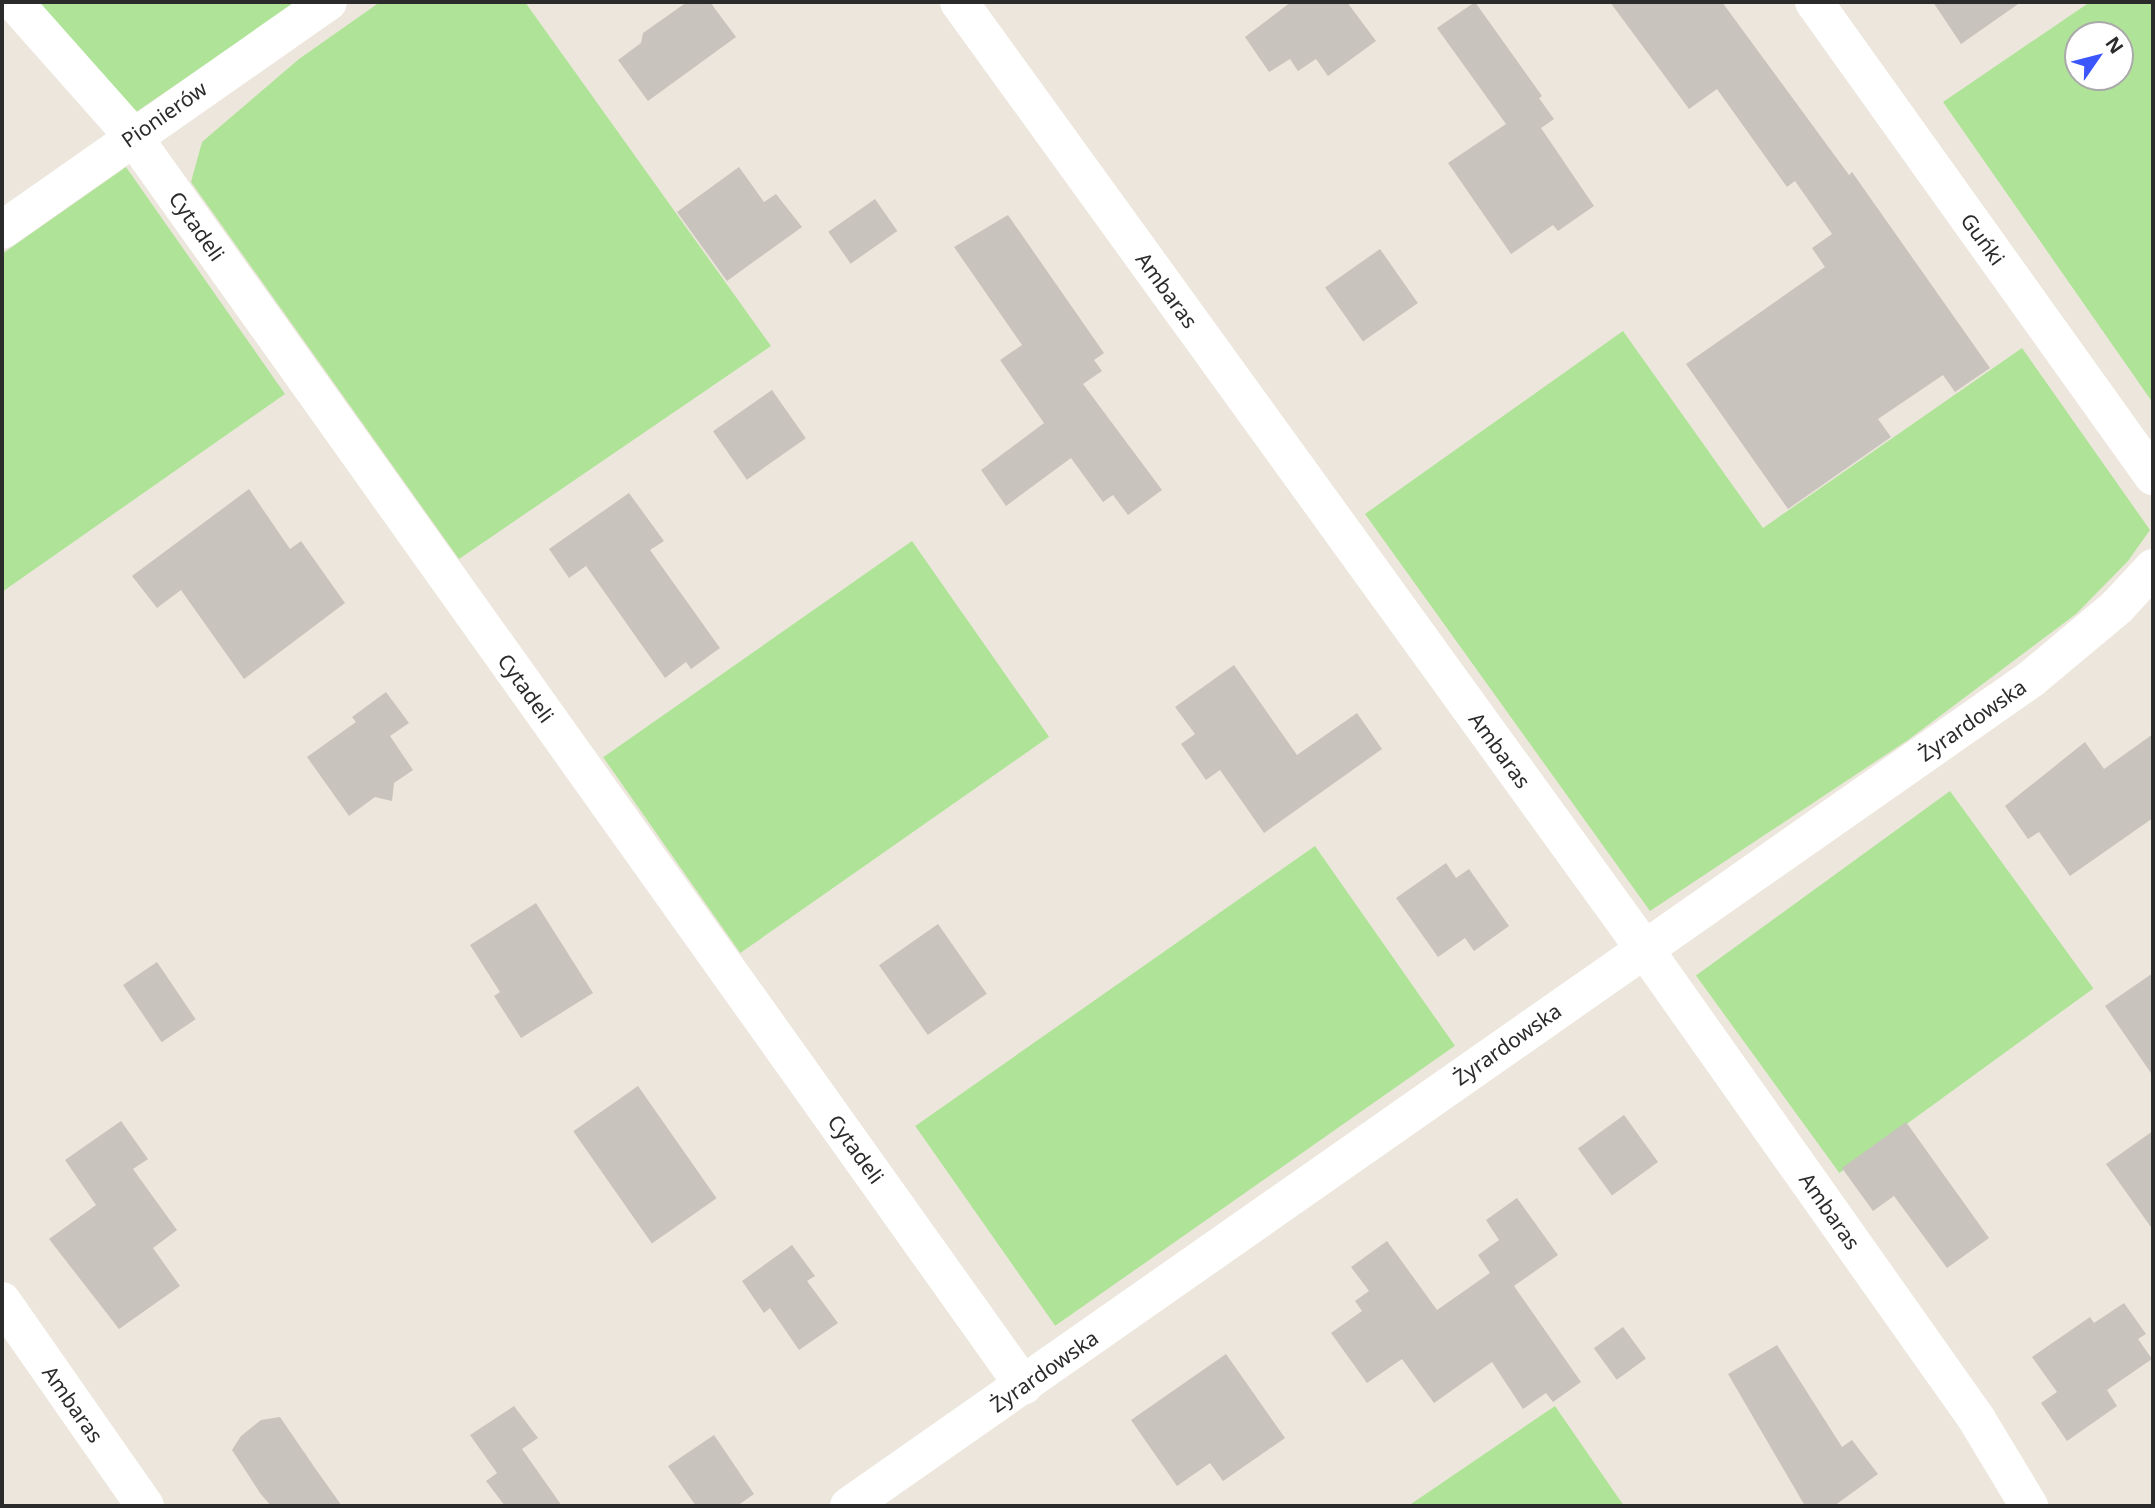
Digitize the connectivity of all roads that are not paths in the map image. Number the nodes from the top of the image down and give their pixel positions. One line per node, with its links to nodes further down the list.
1 (14, 2): 5 (street, Cytadeli)
2 (328, 2): 5 (street, Pionierów)
3 (959, 2): 9 (street, Ambaras)
4 (1814, 2): 7 (street, Guńki)
5 (132, 135): 6 (street, Pionierów); 11 (street, Cytadeli)
6 (2, 230)
7 (2153, 476)
8 (2153, 568): 9 (street, Żyrardowska)
9 (1643, 947): 11 (street, Żyrardowska); 14 (street, Ambaras)
10 (2, 1301): 12 (street, Ambaras)
11 (1024, 1386): 13 (street, Żyrardowska)
12 (145, 1506)
13 (849, 1506)
14 (2028, 1506)

